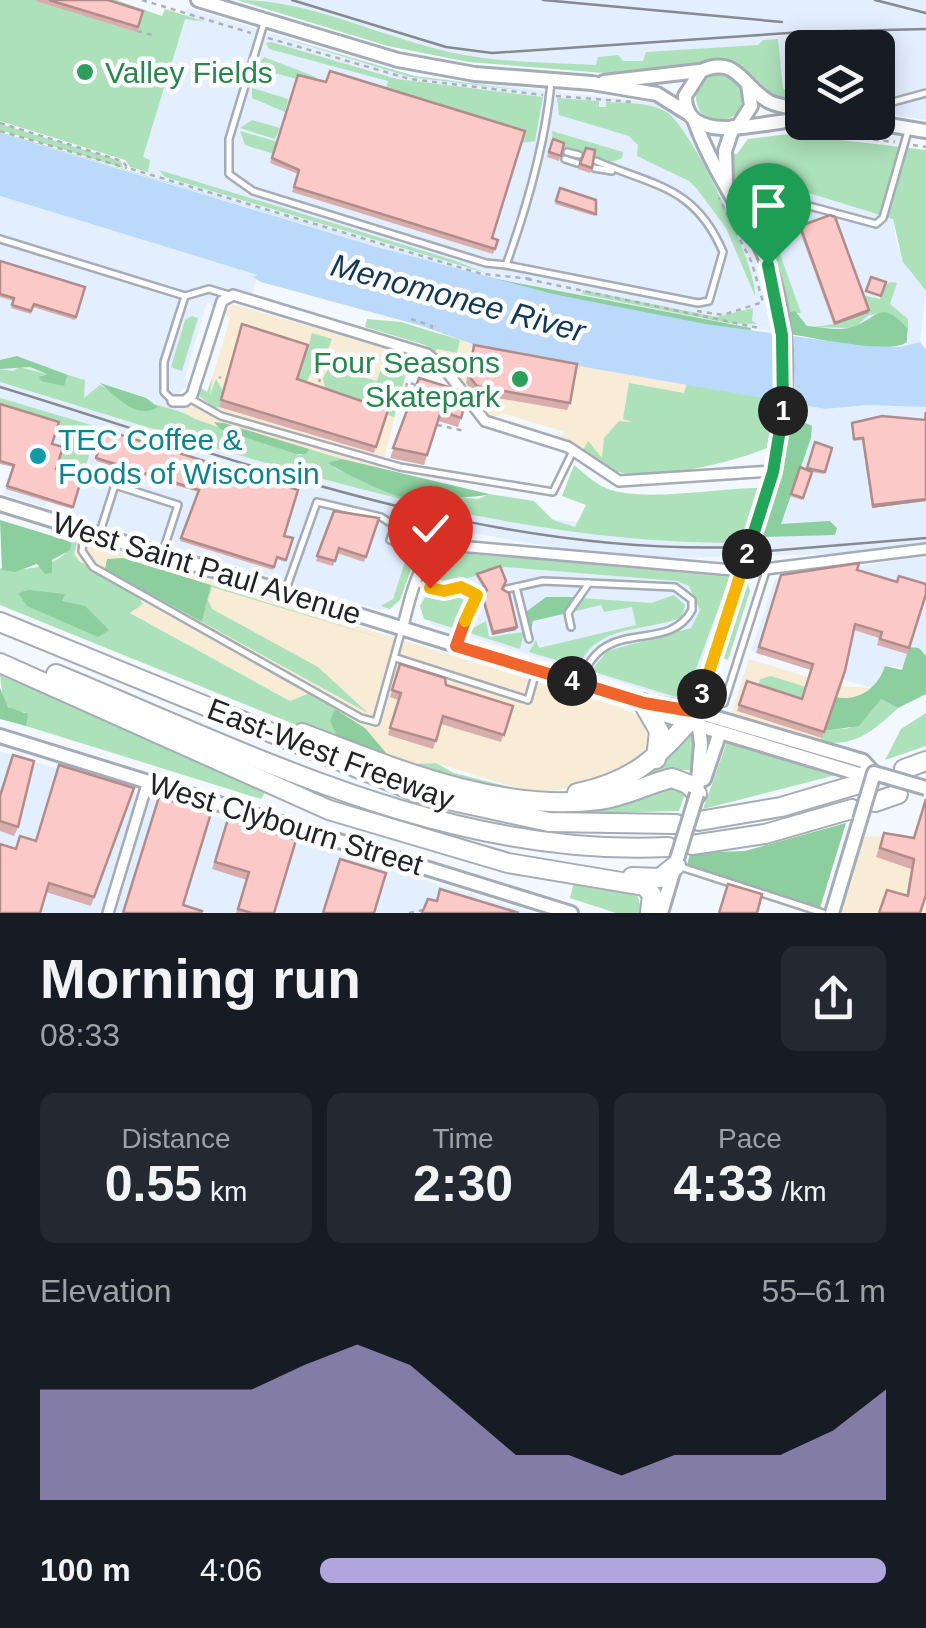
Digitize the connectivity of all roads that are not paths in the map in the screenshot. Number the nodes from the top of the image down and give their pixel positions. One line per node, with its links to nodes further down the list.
1 (198, 0): 2 (street)
2 (265, 20): 4 (street); 24 (lane)
3 (701, 71): 5 (street); 6 (street); 10 (street)
4 (552, 80): 6 (street); 16 (lane)
5 (748, 82): 9 (street); 13 (street)
6 (592, 83): 10 (street)
7 (926, 93): 8 (lane)
8 (895, 101)
9 (785, 106)
10 (692, 118): 13 (street); 21 (street)
11 (785, 126): 13 (street)
12 (895, 126): 14 (street)
13 (735, 127): 21 (street)
14 (908, 128): 15 (street); 22 (lane)
15 (926, 131)
16 (540, 148): 17 (lane); 24 (lane)
17 (549, 150)
18 (566, 156): 19 (lane)
19 (578, 159)
20 (595, 164): 24 (lane)
21 (726, 185): 22 (street)
22 (737, 207): 30 (street)
23 (0, 239): 25 (lane)
24 (506, 265)
25 (185, 296): 26 (lane); 28 (lane)
26 (229, 296): 27 (street); 29 (street)
27 (189, 398): 28 (street); 29 (lane)
28 (173, 401)
29 (574, 450): 30 (street)
30 (773, 472): 58 (street, bridge)
31 (0, 504): 32 (street, West Saint Paul Avenue)
32 (85, 530): 33 (street, West Saint Paul Avenue); 51 (lane)
33 (100, 535): 35 (street, West Saint Paul Avenue); 35 (lane)
34 (926, 549): 38 (street)
35 (162, 554): 44 (street, West Saint Paul Avenue)
36 (428, 556): 37 (street); 40 (street); 44 (lane)
37 (732, 570)
38 (766, 571): 39 (street); 57 (lane)
39 (749, 572)
40 (416, 583): 47 (street); 49 (lane)
41 (589, 583): 42 (lane); 46 (lane); 55 (lane)
42 (516, 587): 43 (lane); 48 (lane)
43 (507, 589)
44 (285, 592): 47 (street, West Saint Paul Avenue)
45 (0, 622): 53 (highway, East-West Freeway)
46 (571, 627)
47 (402, 629): 49 (street, West Saint Paul Avenue); 51 (lane)
48 (529, 638)
49 (456, 646): 54 (street, West Saint Paul Avenue)
50 (0, 652): 75 (highway, East-West Freeway)
51 (396, 658): 54 (lane)
52 (0, 663): 76 (highway)
53 (117, 668): 69 (highway); 73 (highway, East-West Freeway)
54 (536, 670): 55 (street, West Saint Paul Avenue)
55 (580, 684): 56 (street, West Saint Paul Avenue)
56 (644, 703): 58 (street, West Saint Paul Avenue); 61 (highway)
57 (724, 703)
58 (695, 720): 59 (street, West Saint Paul Avenue); 61 (highway); 64 (street, West Saint Paul Avenue); 67 (street)
59 (720, 732): 64 (street, West Saint Paul Avenue); 67 (street)
60 (0, 736): 65 (street, West Clybourn Street)
61 (656, 759): 69 (highway)
62 (926, 761): 63 (highway)
63 (904, 768)
64 (865, 770): 66 (street, West Saint Paul Avenue, bridge); 71 (street, bridge); 72 (highway)
65 (148, 781): 77 (street); 78 (street, West Clybourn Street)
66 (926, 788)
67 (697, 794): 69 (highway); 75 (street, bridge)
68 (898, 794): 70 (highway)
69 (518, 797)
70 (875, 802)
71 (856, 815): 74 (highway); 82 (street)
72 (699, 821)
73 (676, 824)
74 (692, 845)
75 (674, 857): 76 (highway); 80 (street); 81 (lane)
76 (601, 878): 79 (highway)
77 (108, 913)
78 (572, 913)
79 (650, 913)
80 (661, 913)
81 (823, 913)
82 (832, 913)

